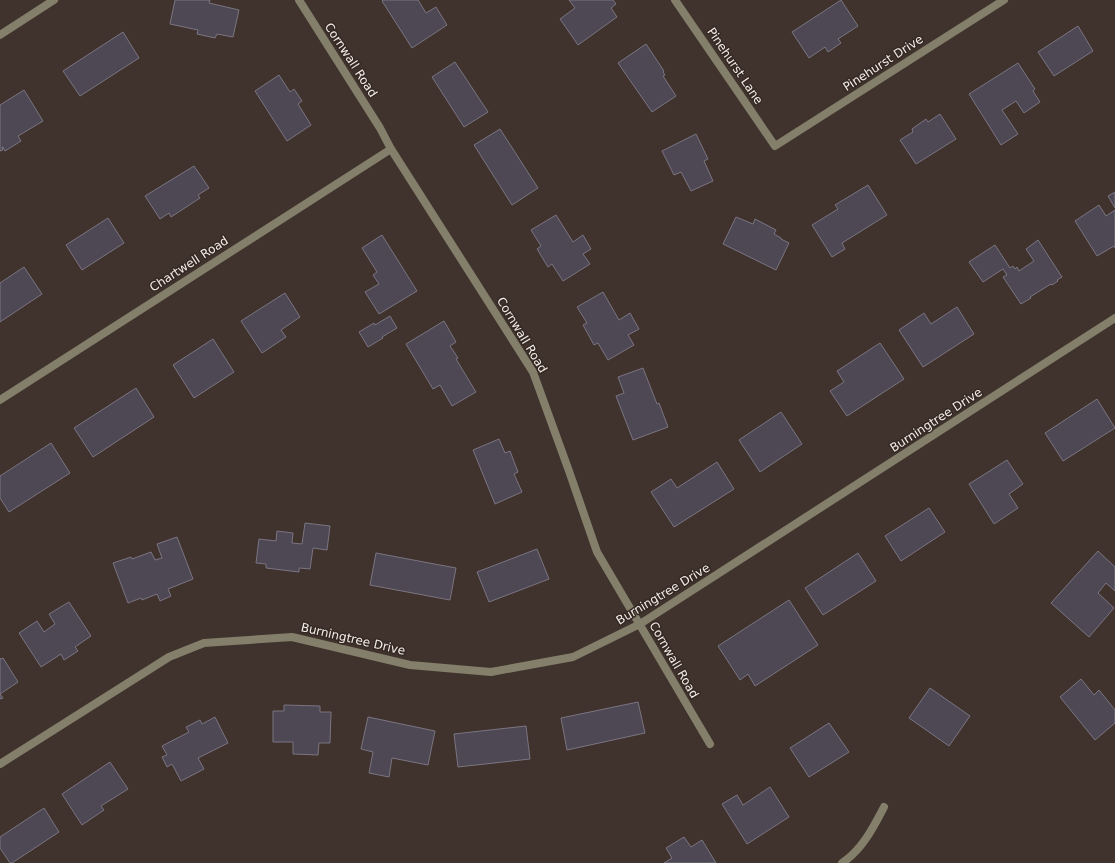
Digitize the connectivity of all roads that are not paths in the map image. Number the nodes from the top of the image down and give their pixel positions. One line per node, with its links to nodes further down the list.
1 (54, 0): 5 (street)
2 (299, 0): 7 (street, Cornwall Road)
3 (675, 0): 6 (street, Pinehurst Lane)
4 (1004, 0): 6 (street, Pinehurst Drive)
5 (0, 35)
6 (775, 146)
7 (391, 149): 9 (street, Chartwell Road); 10 (street, Cornwall Road)
8 (1115, 318): 10 (street, Burningtree Drive)
9 (0, 400)
10 (640, 624): 11 (street, Cornwall Road); 12 (street, Burningtree Drive)
11 (710, 744)
12 (0, 764)
13 (884, 807): 14 (street)
14 (842, 863)

